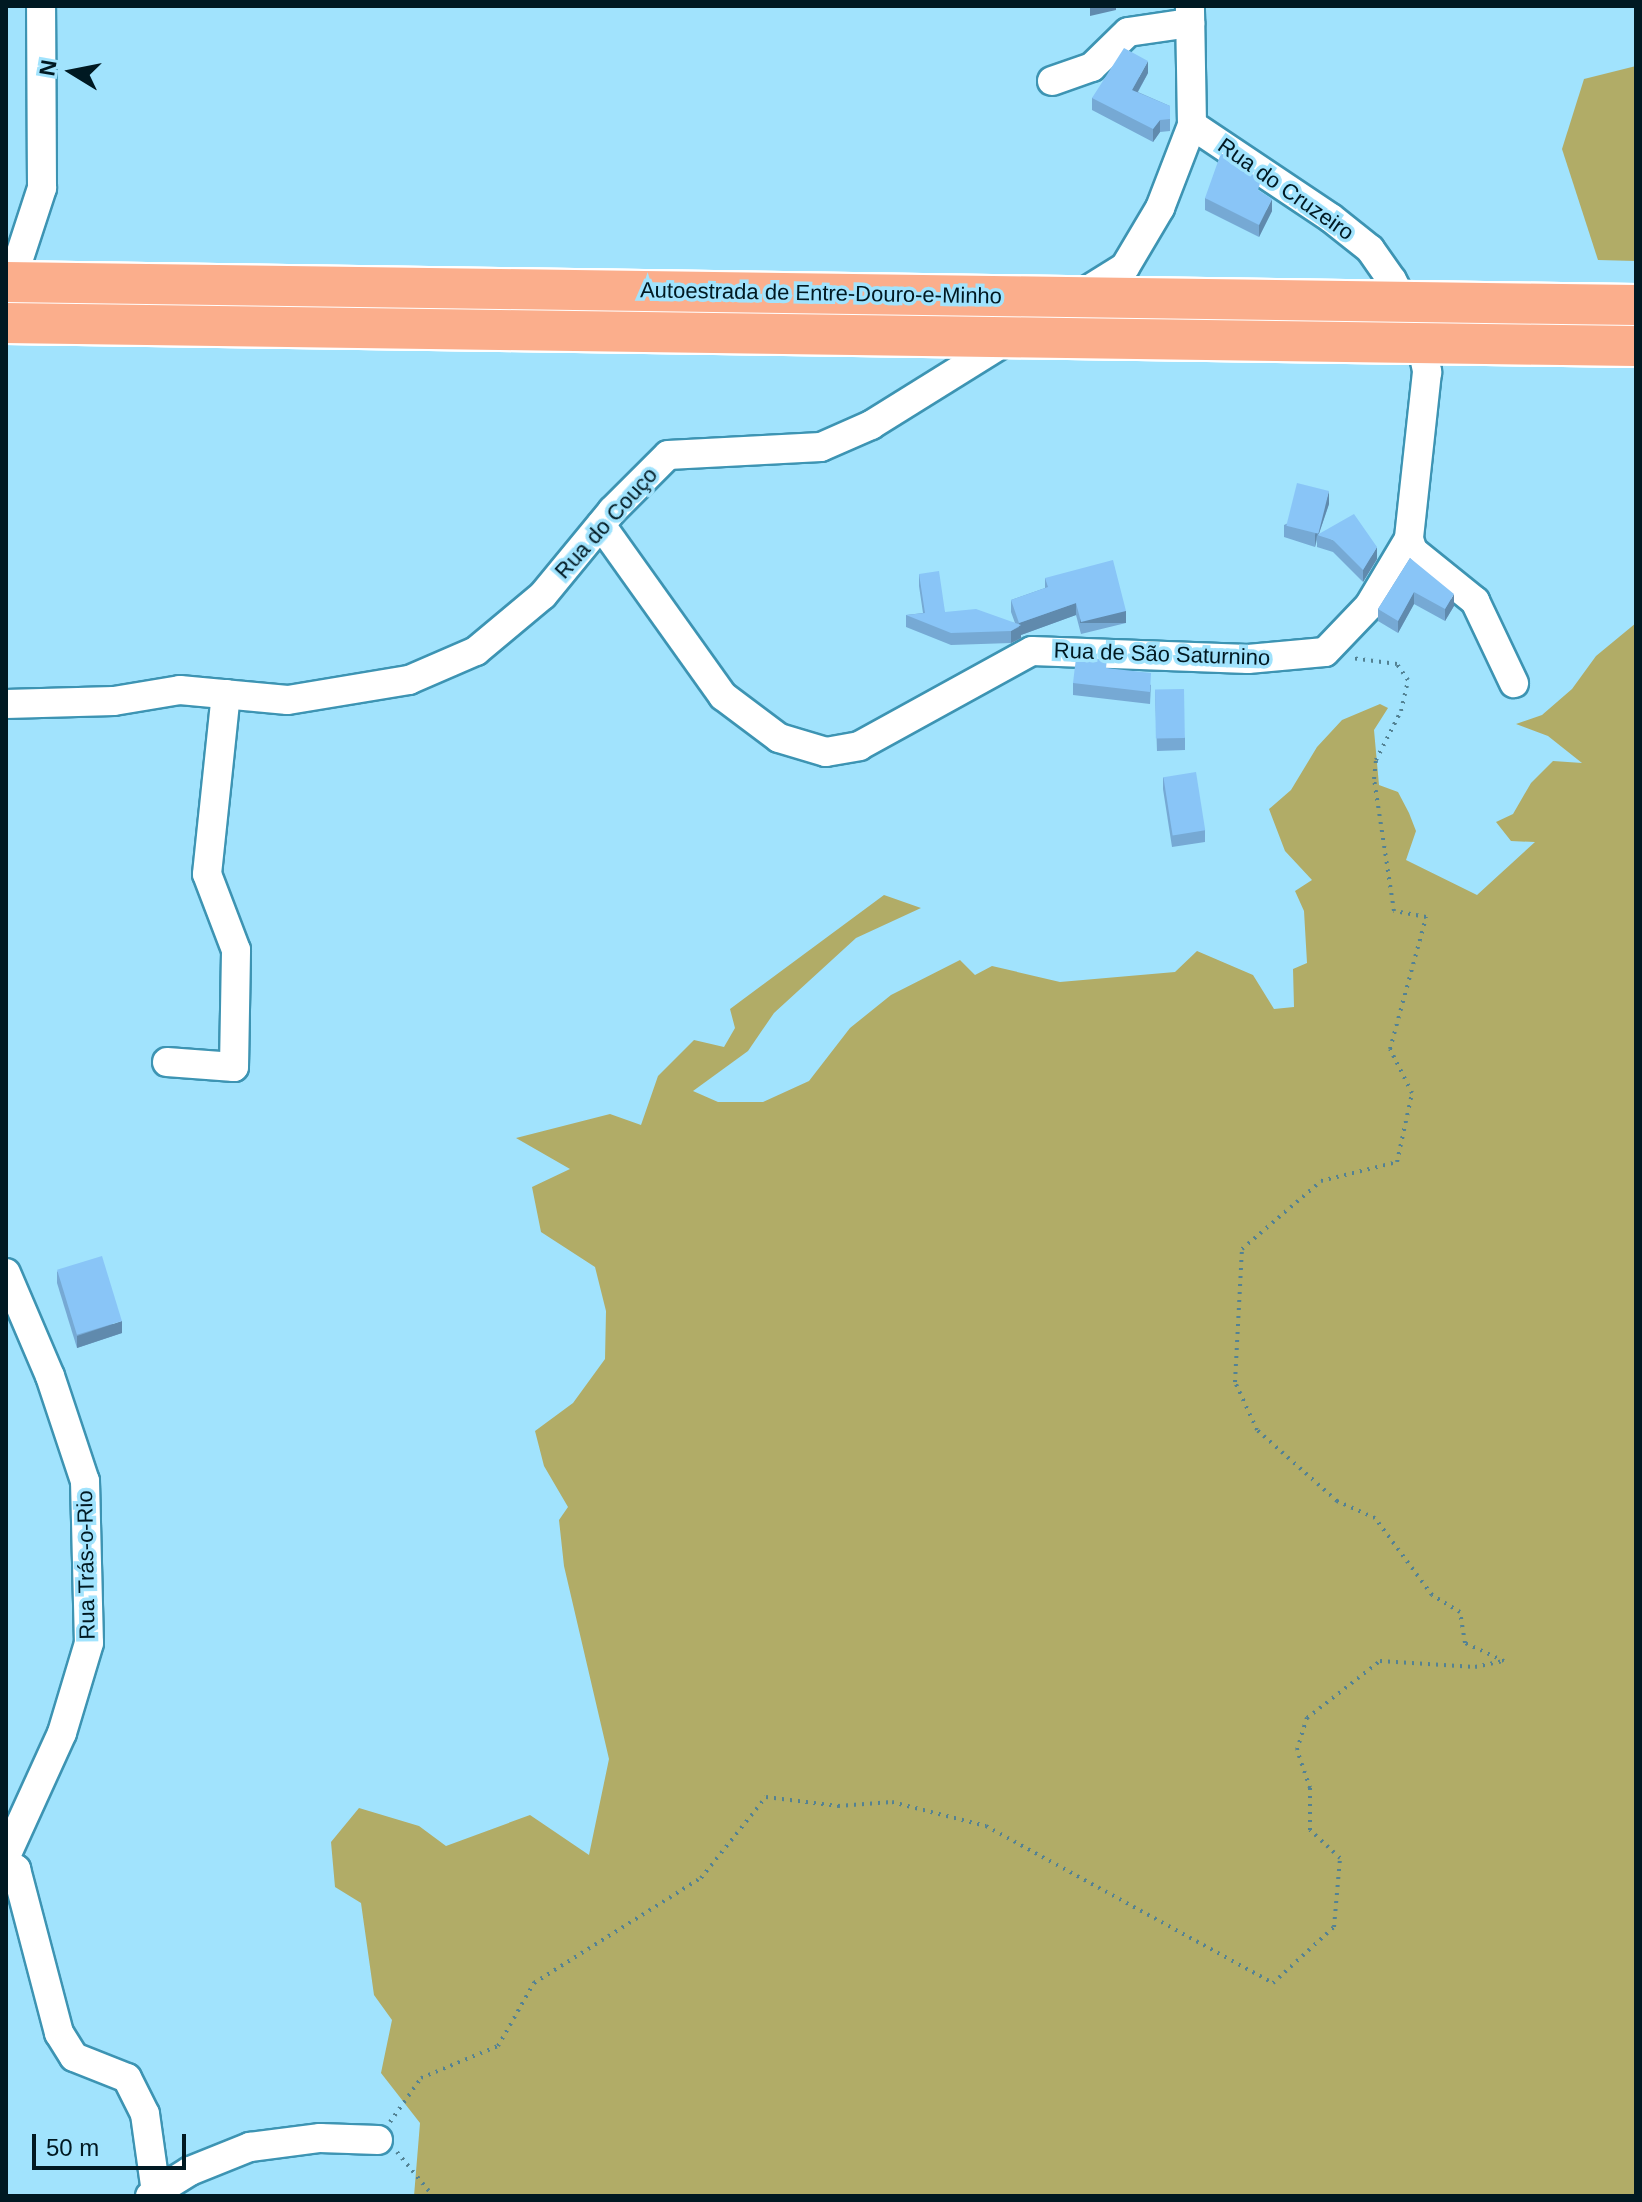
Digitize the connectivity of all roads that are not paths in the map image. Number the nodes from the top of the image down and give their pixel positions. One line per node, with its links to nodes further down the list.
1 (41, 6): 6 (street)
2 (1190, 14): 3 (street); 4 (street)
3 (1052, 81)
4 (1192, 125): 10 (street, Rua do Couço); 11 (street, Rua do Cruzeiro)
5 (6, 282): 7 (highway, Autoestrada de Entre-Douro-e-Minho, bridge)
6 (6, 297)
7 (1636, 305)
8 (6, 323): 9 (highway, Autoestrada de Entre-Douro-e-Minho, bridge)
9 (1636, 346)
10 (601, 525): 11 (street, Rua de São Saturnino); 13 (street, Rua do Couço)
11 (1409, 539): 12 (street)
12 (1514, 683)
13 (226, 694): 14 (street, Rua do Couço); 15 (street)
14 (6, 704)
15 (167, 1062)
16 (6, 1273): 17 (street, Rua Trás-o-Rio)
17 (6, 1856)
18 (6, 1863): 20 (street)
19 (378, 2140): 20 (street)
20 (153, 2194)

